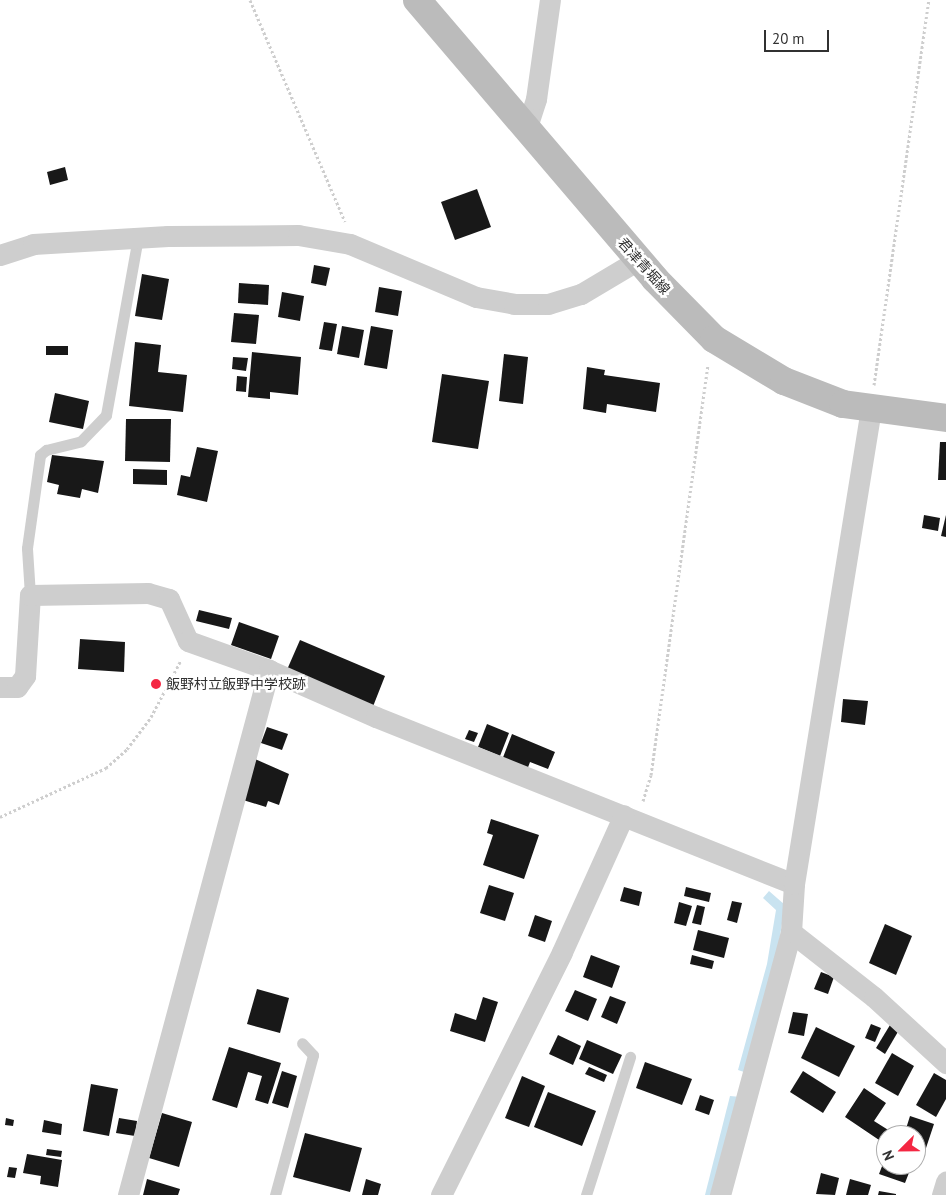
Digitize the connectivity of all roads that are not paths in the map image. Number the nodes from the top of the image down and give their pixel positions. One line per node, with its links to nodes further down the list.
1 (416, 0): 3 (main road, 君津青堀線)
2 (550, 0): 3 (street)
3 (526, 130): 6 (main road, 君津青堀線)
4 (138, 238): 5 (street); 6 (street); 9 (lane)
5 (0, 256)
6 (638, 260): 7 (main road, 君津青堀線)
7 (871, 408): 8 (main road, 君津青堀線); 13 (street)
8 (946, 418)
9 (30, 596): 10 (street); 11 (street)
10 (269, 670): 12 (street); 19 (street)
11 (0, 687)
12 (630, 818): 13 (street); 21 (street)
13 (794, 884): 14 (street)
14 (791, 932): 17 (street); 23 (street)
15 (302, 1043): 20 (lane)
16 (630, 1057): 22 (lane)
17 (946, 1063)
18 (946, 1182): 24 (street)
19 (128, 1195)
20 (275, 1195)
21 (441, 1195)
22 (586, 1195)
23 (720, 1195)
24 (942, 1195)

